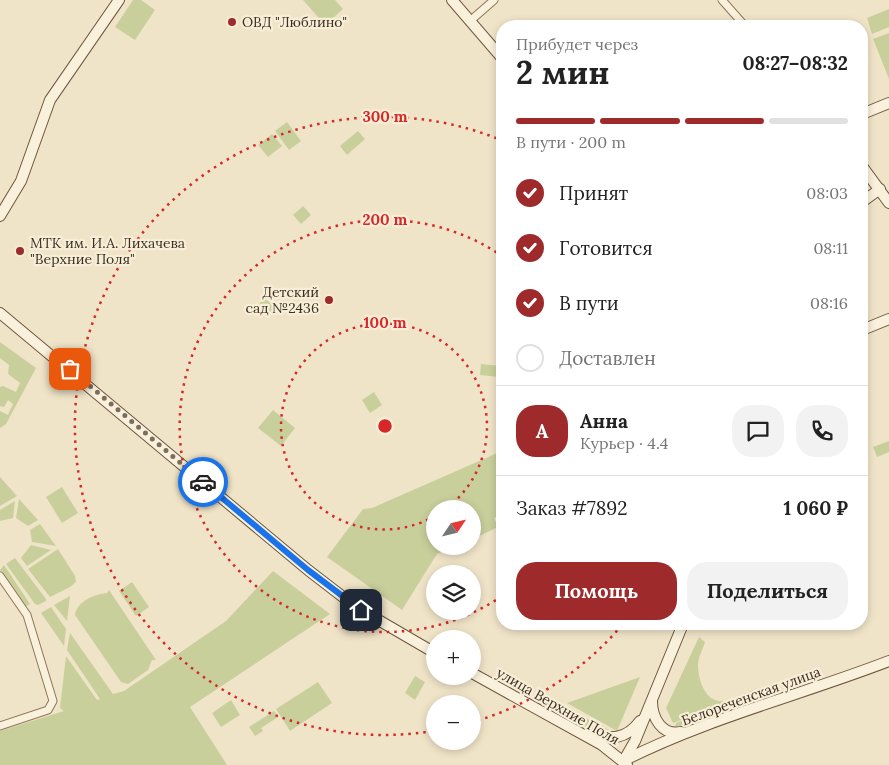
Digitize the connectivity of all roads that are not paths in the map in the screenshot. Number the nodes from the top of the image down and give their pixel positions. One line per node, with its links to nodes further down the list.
1 (119, 0): 14 (main road)
2 (452, 0): 6 (main road)
3 (494, 0): 6 (street)
4 (722, 0): 5 (street)
5 (740, 20)
6 (470, 21): 7 (main road)
7 (496, 51)
8 (889, 103): 9 (main road)
9 (868, 112)
10 (868, 174): 11 (main road)
11 (880, 189): 12 (main road); 13 (main road)
12 (868, 198)
13 (889, 203)
14 (0, 216)
15 (0, 312): 20 (main road)
16 (889, 319): 17 (main road)
17 (868, 328)
18 (0, 576): 25 (street)
19 (681, 630): 23 (main road)
20 (426, 648)
21 (889, 661): 27 (main road, Белореченская улица)
22 (481, 678): 26 (main road, улица Верхние Поля)
23 (652, 700): 24 (main road); 27 (main road)
24 (647, 711): 26 (main road); 28 (main road)
25 (0, 726)
26 (569, 726): 28 (main road, улица Верхние Поля)
27 (695, 730): 28 (main road, Белореченская улица)
28 (625, 763)

